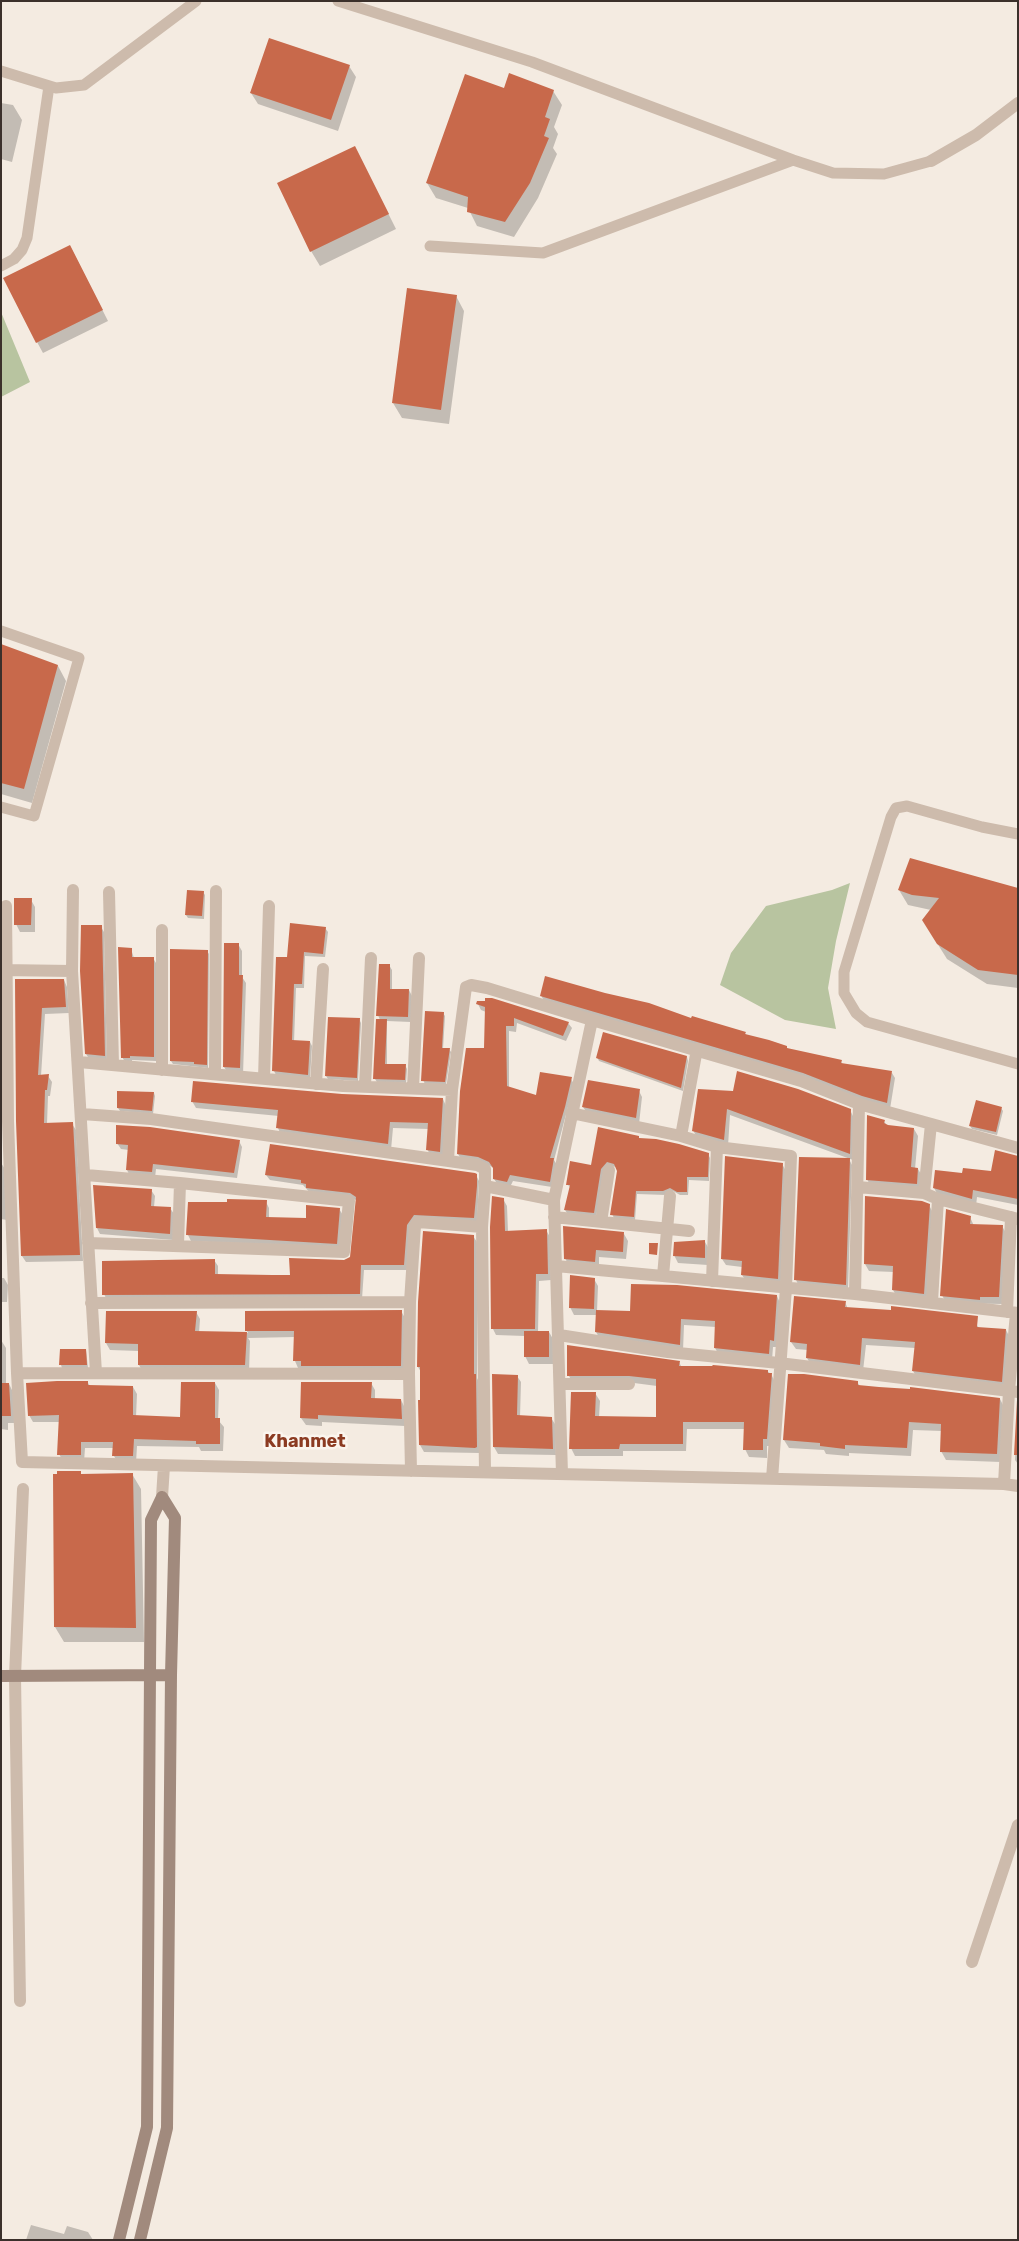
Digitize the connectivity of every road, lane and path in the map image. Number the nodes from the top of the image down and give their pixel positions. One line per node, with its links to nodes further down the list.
1 (196, 1): 4 (lane)
2 (338, 1): 6 (lane)
3 (1, 71): 4 (lane)
4 (49, 86): 9 (lane)
5 (1018, 103): 7 (street)
6 (793, 160): 7 (lane); 8 (lane)
7 (931, 161)
8 (430, 246)
9 (1, 266)
10 (1, 631): 11 (lane)
11 (1, 808)
12 (1018, 834): 28 (lane)
13 (73, 890): 23 (street)
14 (216, 891): 31 (street)
15 (109, 892): 29 (street)
16 (6, 906): 22 (street)
17 (269, 906): 32 (street)
18 (162, 930): 30 (street)
19 (371, 958): 34 (street)
20 (419, 958): 35 (street)
21 (323, 969): 33 (street)
22 (4, 970): 23 (street); 25 (street)
23 (72, 971): 27 (street)
24 (592, 1020): 26 (street); 36 (street); 38 (street)
25 (4, 1045): 40 (street)
26 (697, 1049): 37 (street); 42 (street)
27 (79, 1062): 29 (street); 39 (street)
28 (1018, 1064)
29 (113, 1065): 30 (street)
30 (162, 1070): 31 (street)
31 (215, 1074): 32 (street)
32 (264, 1079): 33 (street)
33 (316, 1084): 34 (street)
34 (365, 1086): 35 (street)
35 (413, 1088): 36 (street)
36 (452, 1090): 45 (street)
37 (859, 1104): 41 (street); 50 (street)
38 (571, 1113): 42 (street); 54 (street)
39 (82, 1114): 45 (street); 47 (street)
40 (5, 1121): 74 (street)
41 (931, 1124): 44 (street); 51 (street)
42 (681, 1136): 43 (street)
43 (717, 1146): 65 (street); 66 (street)
44 (1018, 1148)
45 (448, 1161): 49 (street)
46 (609, 1170): 57 (street)
47 (86, 1176): 48 (street); 61 (street)
48 (180, 1183): 62 (street); 62 (street)
49 (485, 1186): 54 (street); 58 (street)
50 (858, 1187): 51 (street); 67 (street)
51 (924, 1193): 53 (street)
52 (670, 1196): 59 (street)
53 (938, 1199): 56 (street); 69 (street)
54 (554, 1200): 55 (street)
55 (554, 1217): 57 (street); 63 (street)
56 (1015, 1218): 71 (street)
57 (601, 1222): 59 (street)
58 (482, 1227): 68 (street); 82 (street)
59 (666, 1229): 60 (street); 64 (street)
60 (689, 1231)
61 (88, 1243): 62 (street); 70 (street)
62 (178, 1245)
63 (556, 1266): 64 (street); 72 (street)
64 (663, 1276): 65 (street)
65 (712, 1281): 66 (street)
66 (786, 1288): 67 (street); 73 (street)
67 (855, 1294): 69 (street)
68 (410, 1302): 70 (street); 76 (street)
69 (932, 1302): 71 (street)
70 (91, 1303): 75 (street)
71 (1014, 1313): 79 (street)
72 (559, 1334): 73 (street); 77 (street)
73 (779, 1363): 79 (street); 84 (street)
74 (17, 1372): 75 (street); 80 (street)
75 (96, 1372): 76 (street)
76 (409, 1374): 81 (street)
77 (561, 1384): 78 (street); 83 (street)
78 (629, 1384)
79 (1013, 1391): 85 (street)
80 (164, 1466): 81 (street); 88 (street)
81 (411, 1471): 82 (street)
82 (485, 1472): 83 (street)
83 (562, 1474): 84 (street)
84 (772, 1478): 85 (street)
85 (1004, 1484): 86 (street)
86 (1018, 1486)
87 (23, 1489): 92 (street)
88 (162, 1497): 89 (street); 90 (street)
89 (148, 1675): 90 (street); 92 (street); 96 (street)
90 (171, 1675): 97 (street)
91 (1, 1676): 92 (street)
92 (15, 1676): 95 (street)
93 (1017, 1832): 94 (street)
94 (972, 1962)
95 (20, 2001)
96 (119, 2240)
97 (140, 2240)

